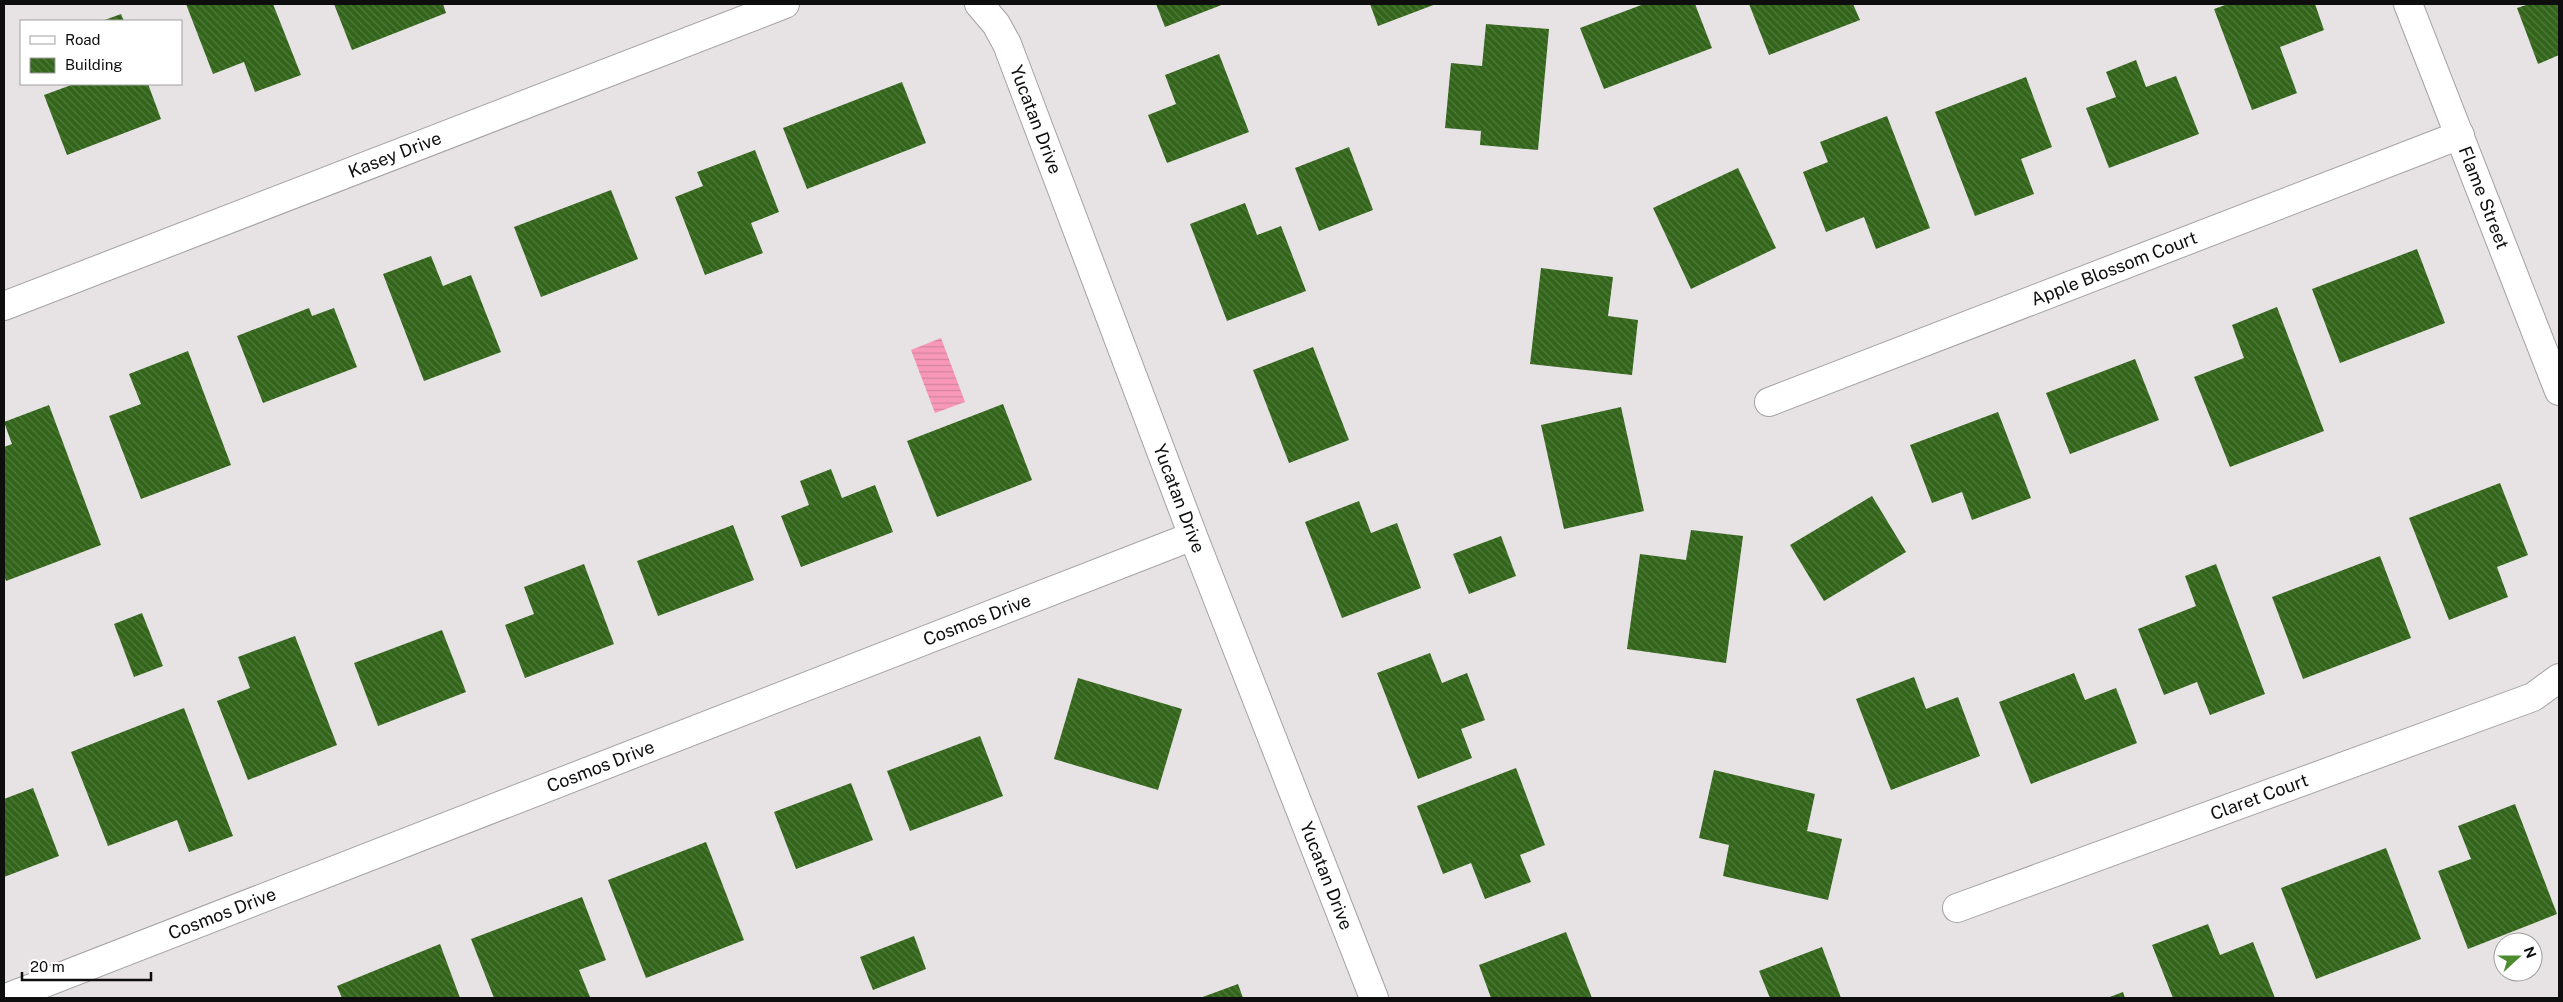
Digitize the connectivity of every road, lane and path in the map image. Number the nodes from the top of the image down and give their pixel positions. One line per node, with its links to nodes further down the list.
1 (785, 4): 5 (street, Kasey Drive)
2 (979, 4): 8 (street, Yucatan Drive)
3 (2408, 4): 4 (street, Flame Street)
4 (2460, 135): 6 (street, Flame Street); 7 (street, Apple Blossom Court)
5 (4, 306)
6 (2559, 391)
7 (1769, 402)
8 (1193, 536): 11 (street, Cosmos Drive); 12 (street, Yucatan Drive)
9 (2559, 678): 10 (street, Claret Court)
10 (1957, 908)
11 (6, 998)
12 (1374, 998)

